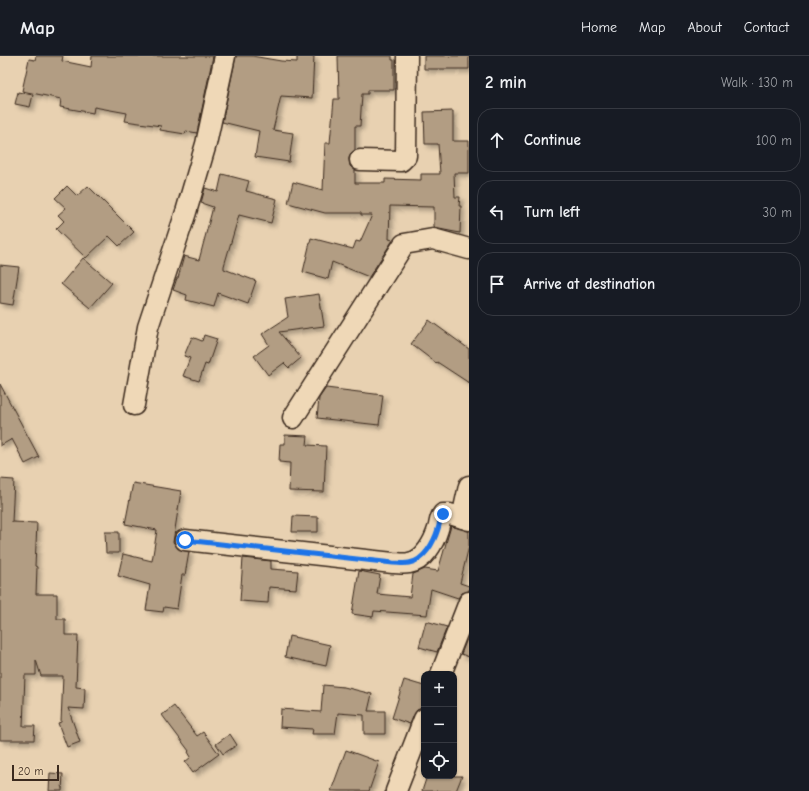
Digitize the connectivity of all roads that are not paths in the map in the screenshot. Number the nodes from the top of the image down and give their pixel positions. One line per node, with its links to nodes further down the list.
1 (225, 56): 5 (street)
2 (407, 56): 3 (street)
3 (360, 160)
4 (469, 249): 6 (street)
5 (134, 405)
6 (293, 418)
7 (469, 486): 8 (street)
8 (458, 517): 9 (street)
9 (185, 540)
10 (469, 602): 11 (street)
11 (442, 671)
12 (421, 727): 13 (street)
13 (396, 791)

